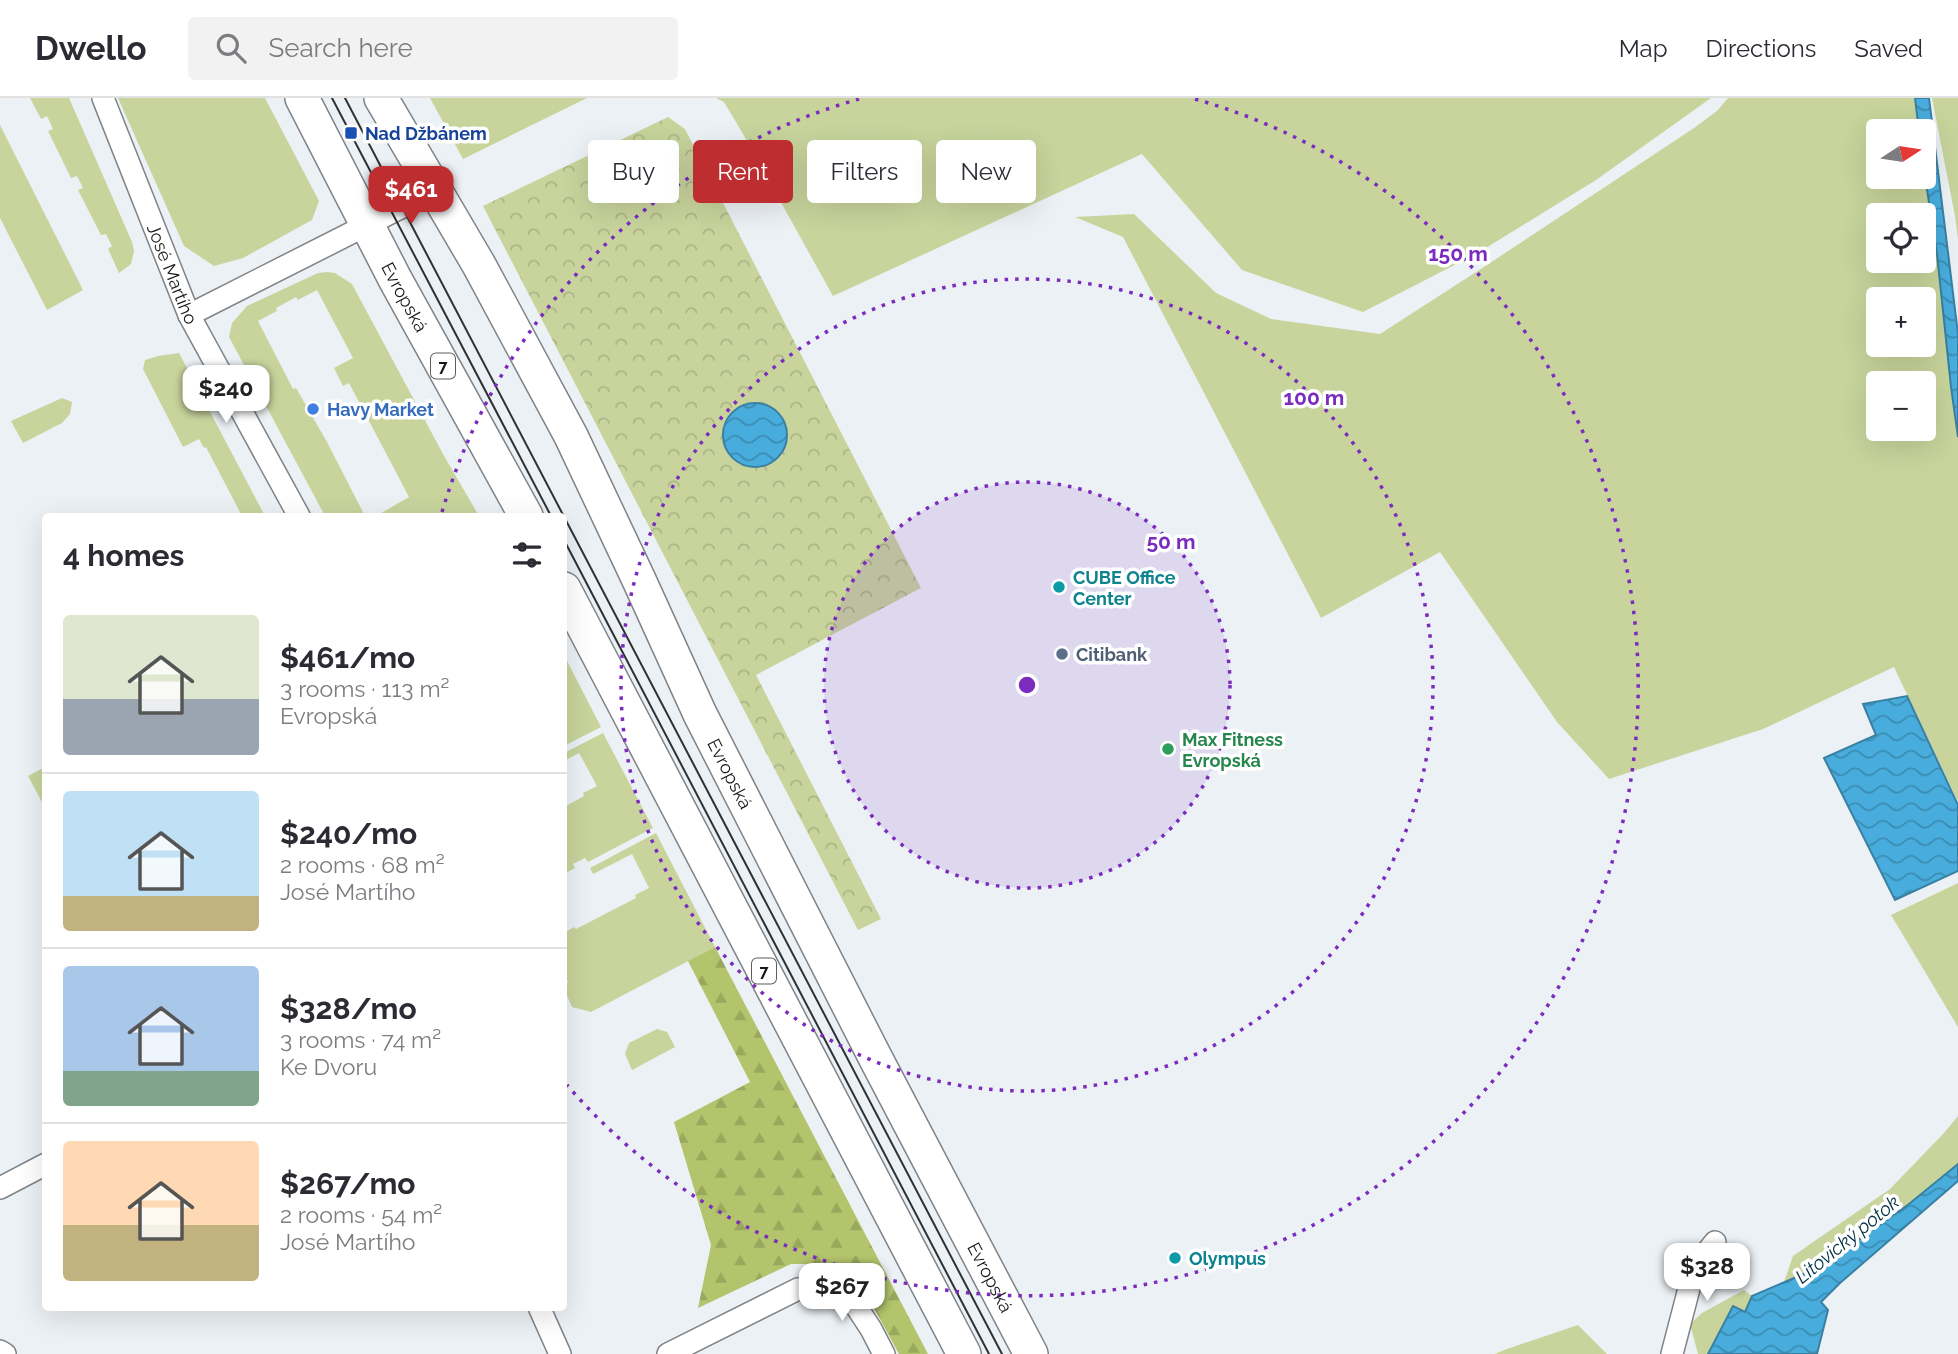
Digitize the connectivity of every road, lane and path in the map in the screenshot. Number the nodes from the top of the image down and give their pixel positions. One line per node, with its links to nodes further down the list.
1 (103, 98): 6 (street, José Martího)
2 (302, 98): 5 (main road, Evropská / 7)
3 (381, 98): 4 (main road, Evropská)
4 (436, 190): 5 (street); 20 (main road, Evropská)
5 (366, 225): 6 (street); 8 (main road, Evropská / 7)
6 (189, 314): 7 (street, José Martího)
7 (297, 513)
8 (524, 513)
9 (567, 595): 19 (main road, 7)
10 (42, 1166): 11 (street)
11 (0, 1188)
12 (1715, 1242): 21 (street)
13 (541, 1311): 16 (street)
14 (0, 1350): 15 (street)
15 (5, 1354)
16 (560, 1354)
17 (668, 1354): 18 (street)
18 (884, 1354)
19 (964, 1354)
20 (1031, 1354)
21 (1672, 1354)

